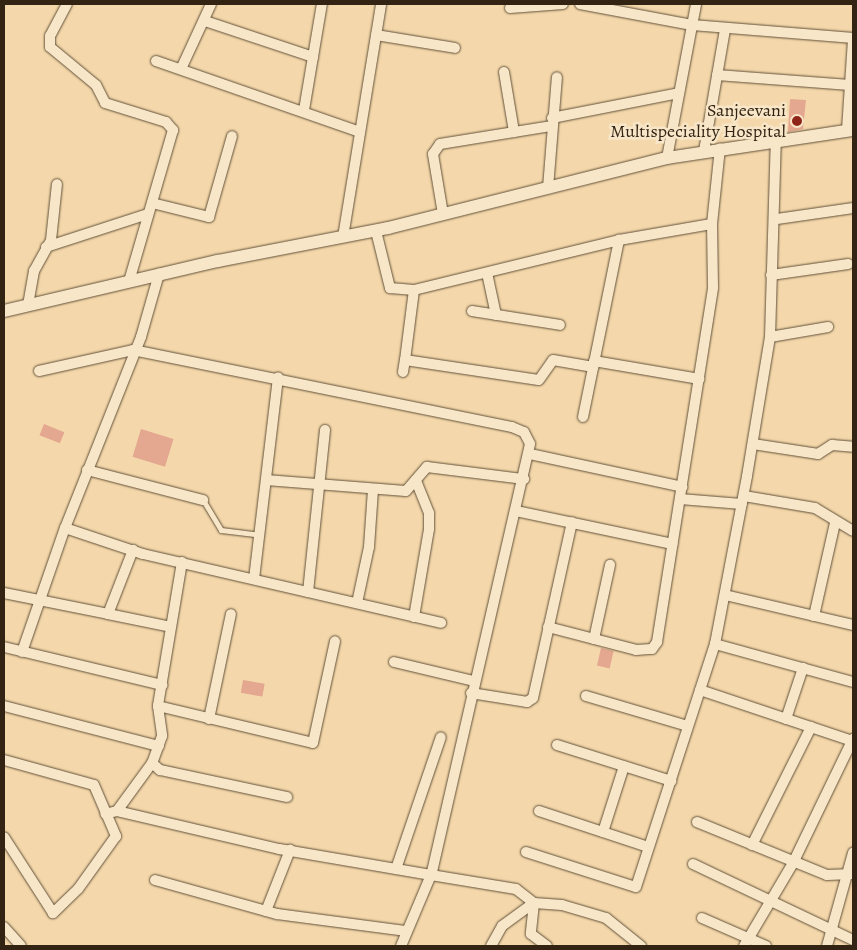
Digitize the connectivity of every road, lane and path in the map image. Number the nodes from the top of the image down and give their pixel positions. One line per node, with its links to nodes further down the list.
1 (67, 4): 35 (street)
2 (211, 4): 9 (street)
3 (322, 4): 15 (street)
4 (381, 4): 12 (street)
5 (563, 4): 8 (street)
6 (580, 4): 10 (street)
7 (696, 4): 10 (street)
8 (510, 8)
9 (205, 21): 15 (street); 17 (street)
10 (692, 25): 11 (street); 22 (street)
11 (725, 29): 13 (street); 19 (street)
12 (376, 35): 14 (street); 26 (street)
13 (853, 39): 21 (street)
14 (455, 48)
15 (313, 57): 23 (street)
16 (156, 61): 17 (street)
17 (181, 69): 23 (street)
18 (504, 72): 27 (street)
19 (717, 75): 21 (street); 31 (street)
20 (557, 77): 24 (street)
21 (850, 85): 25 (street)
22 (679, 93): 24 (street); 32 (street)
23 (304, 110): 26 (street)
24 (552, 122): 27 (street); 34 (street)
25 (850, 130): 29 (street)
26 (360, 132): 42 (street)
27 (514, 132): 38 (street)
28 (232, 136): 35 (street)
29 (776, 140): 30 (street); 39 (street)
30 (720, 148): 31 (street); 40 (street)
31 (704, 151): 32 (street)
32 (667, 158): 34 (street)
33 (57, 184): 44 (street)
34 (548, 188): 38 (street)
35 (152, 203): 37 (street)
36 (853, 208): 39 (street)
37 (148, 214): 44 (street); 49 (street)
38 (443, 214): 41 (street)
39 (777, 220): 48 (street)
40 (712, 224): 43 (street); 64 (street)
41 (376, 230): 42 (street); 50 (street)
42 (343, 237): 47 (street)
43 (619, 240): 46 (street); 60 (street)
44 (46, 247): 51 (street)
45 (848, 264): 48 (street)
46 (487, 273): 50 (street); 54 (street)
47 (159, 274): 49 (street); 58 (street)
48 (771, 275): 57 (street)
49 (128, 281): 51 (street)
50 (414, 290): 59 (street)
51 (28, 304): 52 (street)
52 (4, 311)
53 (472, 311): 54 (street)
54 (496, 315): 55 (street)
55 (560, 324)
56 (828, 327): 57 (street)
57 (770, 336): 67 (street)
58 (133, 350): 61 (street); 63 (street); 70 (street)
59 (405, 360): 60 (street); 62 (street)
60 (594, 364): 64 (street); 65 (street)
61 (39, 371)
62 (403, 372)
63 (278, 377): 69 (street); 72 (street)
64 (699, 379): 75 (street)
65 (583, 417)
66 (325, 430): 74 (street)
67 (753, 444): 68 (street); 79 (street)
68 (853, 447)
69 (530, 454): 71 (street); 75 (street)
70 (87, 470): 78 (street); 83 (street)
71 (524, 479): 73 (street); 80 (street)
72 (266, 480): 74 (street); 85 (street)
73 (416, 481): 76 (street); 99 (street)
74 (319, 486): 76 (street); 91 (street)
75 (682, 487): 77 (street)
76 (373, 490): 95 (street)
77 (680, 499): 79 (street); 86 (street)
78 (202, 500): 85 (lane)
79 (743, 500): 82 (street); 93 (street)
80 (516, 510): 81 (street); 111 (street)
81 (572, 522): 86 (street); 102 (street)
82 (835, 523): 84 (street); 98 (street)
83 (64, 528): 87 (street); 94 (street)
84 (853, 531)
85 (259, 535): 90 (street)
86 (673, 544): 104 (street)
87 (133, 550): 88 (street); 96 (street)
88 (182, 562): 90 (street); 103 (street)
89 (610, 565): 104 (street)
90 (254, 579): 91 (street)
91 (308, 592): 95 (street)
92 (4, 593): 94 (street)
93 (725, 595): 98 (street); 106 (street)
94 (39, 600): 96 (street); 108 (street)
95 (357, 603): 99 (street)
96 (108, 614): 103 (street)
97 (231, 614): 119 (street)
98 (814, 616): 101 (street)
99 (414, 617): 100 (street)
100 (441, 623)
101 (853, 625)
102 (548, 626): 104 (street); 115 (street)
103 (172, 627): 113 (street)
104 (594, 639)
105 (335, 640): 119 (street)
106 (715, 644): 110 (street); 114 (street)
107 (4, 647): 108 (street)
108 (22, 652): 113 (street)
109 (394, 662): 111 (street)
110 (803, 668): 112 (street); 120 (street)
111 (474, 681): 115 (street)
112 (853, 682)
113 (162, 686): 118 (street)
114 (700, 690): 120 (street); 121 (street)
115 (471, 693): 147 (street)
116 (586, 696): 121 (street)
117 (4, 706): 126 (street)
118 (158, 706): 119 (street); 126 (street)
119 (209, 719)
120 (786, 719): 122 (street)
121 (688, 726): 130 (street)
122 (811, 727): 124 (street); 138 (street)
123 (441, 737): 145 (street)
124 (853, 740): 143 (street)
125 (557, 745): 129 (street)
126 (159, 746): 128 (street)
127 (4, 760): 134 (street)
128 (152, 763): 131 (street); 132 (street)
129 (624, 766): 130 (street); 136 (street)
130 (670, 781): 139 (street)
131 (287, 798)
132 (116, 811): 134 (street); 140 (street)
133 (540, 811): 136 (street)
134 (105, 814): 137 (street)
135 (697, 822): 138 (street)
136 (603, 832): 139 (street)
137 (4, 837)
138 (752, 844): 143 (street)
139 (648, 847): 141 (street)
140 (290, 850): 145 (street); 151 (street)
141 (526, 852)
142 (853, 853): 146 (street)
143 (793, 863): 146 (street); 149 (street)
144 (693, 864): 149 (street)
145 (396, 869): 147 (street)
146 (850, 873): 154 (street)
147 (431, 875): 150 (street); 155 (street)
148 (155, 880): 151 (street)
149 (772, 900): 154 (street); 157 (street)
150 (534, 903): 160 (street); 161 (street); 162 (street)
151 (266, 911): 155 (street)
152 (702, 918): 157 (street)
153 (4, 927): 158 (street)
154 (830, 928): 156 (street); 164 (street)
155 (407, 931): 159 (street)
156 (853, 940)
157 (746, 942): 163 (street)
158 (21, 946)
159 (401, 946)
160 (491, 946)
161 (548, 946)
162 (641, 946)
163 (766, 946)
164 (827, 946)

